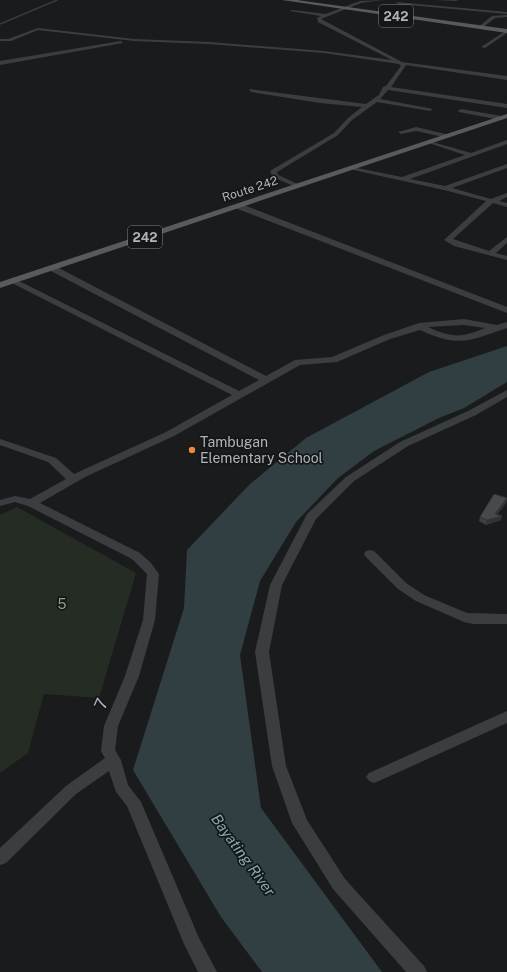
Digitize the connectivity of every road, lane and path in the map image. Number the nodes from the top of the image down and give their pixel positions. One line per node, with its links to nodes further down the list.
1 (285, 0): 5 (main road, 242)
2 (381, 0): 5 (street)
3 (456, 0): 4 (street)
4 (396, 2): 8 (street)
5 (343, 8): 9 (main road, 242); 11 (street)
6 (386, 10): 9 (street)
7 (292, 11): 11 (street)
8 (485, 11): 10 (street); 12 (street)
9 (378, 13): 13 (main road, 242)
10 (507, 14): 12 (street)
11 (325, 15): 19 (street)
12 (497, 17): 13 (street)
13 (480, 27): 14 (main road, 242)
14 (507, 31): 17 (street)
15 (0, 40): 16 (street)
16 (134, 40): 18 (street); 19 (street)
17 (482, 47)
18 (0, 63)
19 (401, 63): 20 (street); 21 (street)
20 (507, 78)
21 (385, 88): 23 (street); 25 (street)
22 (251, 90): 24 (street)
23 (376, 100): 24 (street); 26 (street)
24 (368, 106): 37 (street)
25 (507, 106)
26 (430, 109)
27 (461, 111): 28 (street)
28 (505, 117): 30 (main road, Route 242 / 242)
29 (401, 132): 30 (street)
30 (448, 136): 31 (main road, Route 242 / 242)
31 (432, 142): 33 (street); 35 (main road, Route 242 / 242)
32 (507, 142): 33 (street)
33 (472, 155): 36 (street)
34 (507, 166): 38 (street)
35 (352, 169): 36 (street); 37 (main road, Route 242 / 242)
36 (402, 179): 38 (street)
37 (298, 186): 42 (main road, Route 242 / 242)
38 (445, 188): 40 (street)
39 (507, 195): 40 (street)
40 (491, 201): 41 (street); 44 (street)
41 (507, 205)
42 (238, 206): 46 (main road, Route 242 / 242); 49 (street)
43 (507, 239): 44 (street)
44 (491, 253): 45 (street)
45 (507, 258)
46 (52, 268): 47 (main road, Route 242 / 242); 53 (street)
47 (12, 281): 48 (main road, Route 242 / 242); 55 (street)
48 (0, 285)
49 (507, 310)
50 (507, 325): 52 (street)
51 (419, 326): 52 (street); 52 (street); 53 (street)
52 (494, 328)
53 (267, 380): 55 (street)
54 (507, 393): 67 (street)
55 (239, 394): 57 (street)
56 (0, 442): 57 (street)
57 (73, 479): 59 (street)
58 (0, 503): 59 (street, 7)
59 (32, 503): 63 (street, 7)
60 (370, 554): 61 (street)
61 (507, 619)
62 (507, 717): 64 (street)
63 (114, 760): 65 (street); 66 (street, 7)
64 (374, 777)
65 (0, 858)
66 (208, 972)
67 (418, 972)

